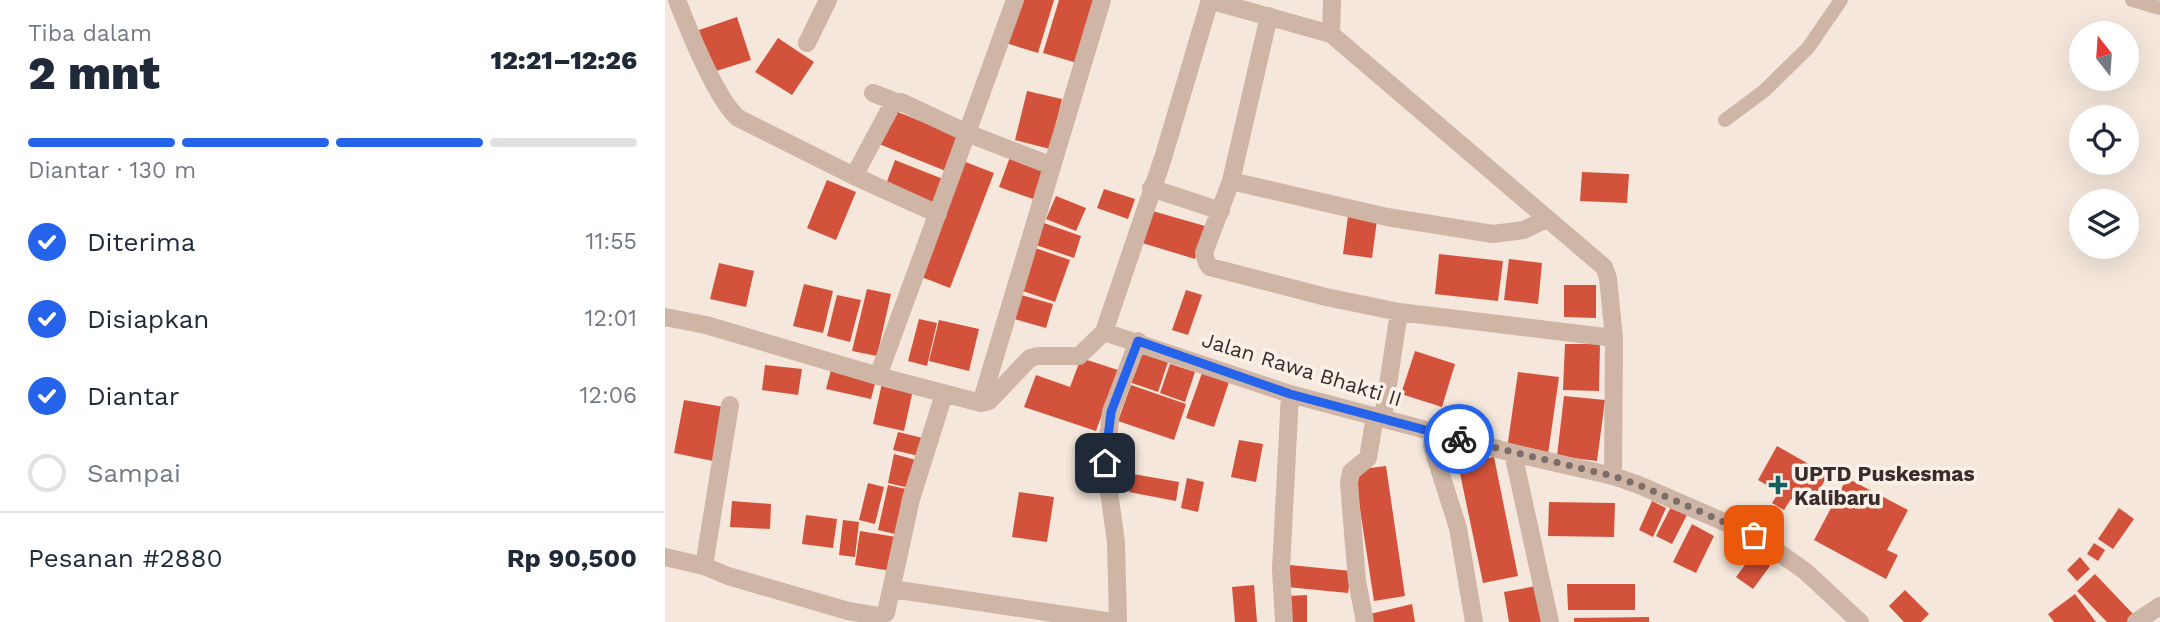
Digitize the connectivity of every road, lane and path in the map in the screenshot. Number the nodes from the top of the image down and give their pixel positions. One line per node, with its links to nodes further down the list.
1 (677, 0): 18 (street)
2 (828, 0): 12 (street)
3 (1015, 0): 16 (street)
4 (1102, 0): 17 (street)
5 (1210, 0): 10 (street); 20 (street)
6 (1332, 0): 11 (street)
7 (1841, 0): 15 (lane)
8 (2132, 0): 9 (lane)
9 (2160, 9)
10 (1269, 16): 11 (street); 19 (street)
11 (1331, 33): 23 (street)
12 (807, 43)
13 (873, 93): 14 (street)
14 (896, 102): 16 (street); 18 (street)
15 (1725, 120)
16 (967, 133): 17 (street); 22 (street)
17 (1052, 166): 32 (street)
18 (854, 176): 22 (street)
19 (1231, 181): 21 (street); 23 (street)
20 (1151, 188): 21 (street); 26 (street)
21 (1221, 211): 24 (street)
22 (938, 214): 29 (street)
23 (1546, 219): 27 (street)
24 (1399, 312): 27 (street); 34 (street)
25 (665, 317): 29 (street)
26 (1104, 332): 28 (street, Jalan Rawa Bhakti II); 32 (street)
27 (1614, 338): 37 (street)
28 (1138, 341): 31 (street, Jalan Rawa Bhakti II); 44 (street)
29 (878, 376): 30 (street)
30 (944, 394): 32 (street); 40 (street)
31 (1290, 394): 34 (street, Jalan Rawa Bhakti II); 45 (street)
32 (981, 403)
33 (730, 405): 39 (street)
34 (1379, 417): 35 (street, Jalan Rawa Bhakti II); 46 (street)
35 (1433, 432): 36 (street, Jalan Rawa Bhakti II); 47 (street)
36 (1513, 453): 37 (street, Jalan Rawa Bhakti II); 48 (street)
37 (1617, 477): 49 (street, Jalan Rawa Bhakti II)
38 (665, 557): 39 (street)
39 (704, 566): 42 (street)
40 (892, 589): 42 (street); 43 (street)
41 (2160, 606): 50 (street)
42 (847, 617)
43 (1112, 622)
44 (1118, 622)
45 (1284, 622)
46 (1365, 622)
47 (1474, 622)
48 (1550, 622)
49 (1860, 622)
50 (2136, 622)

